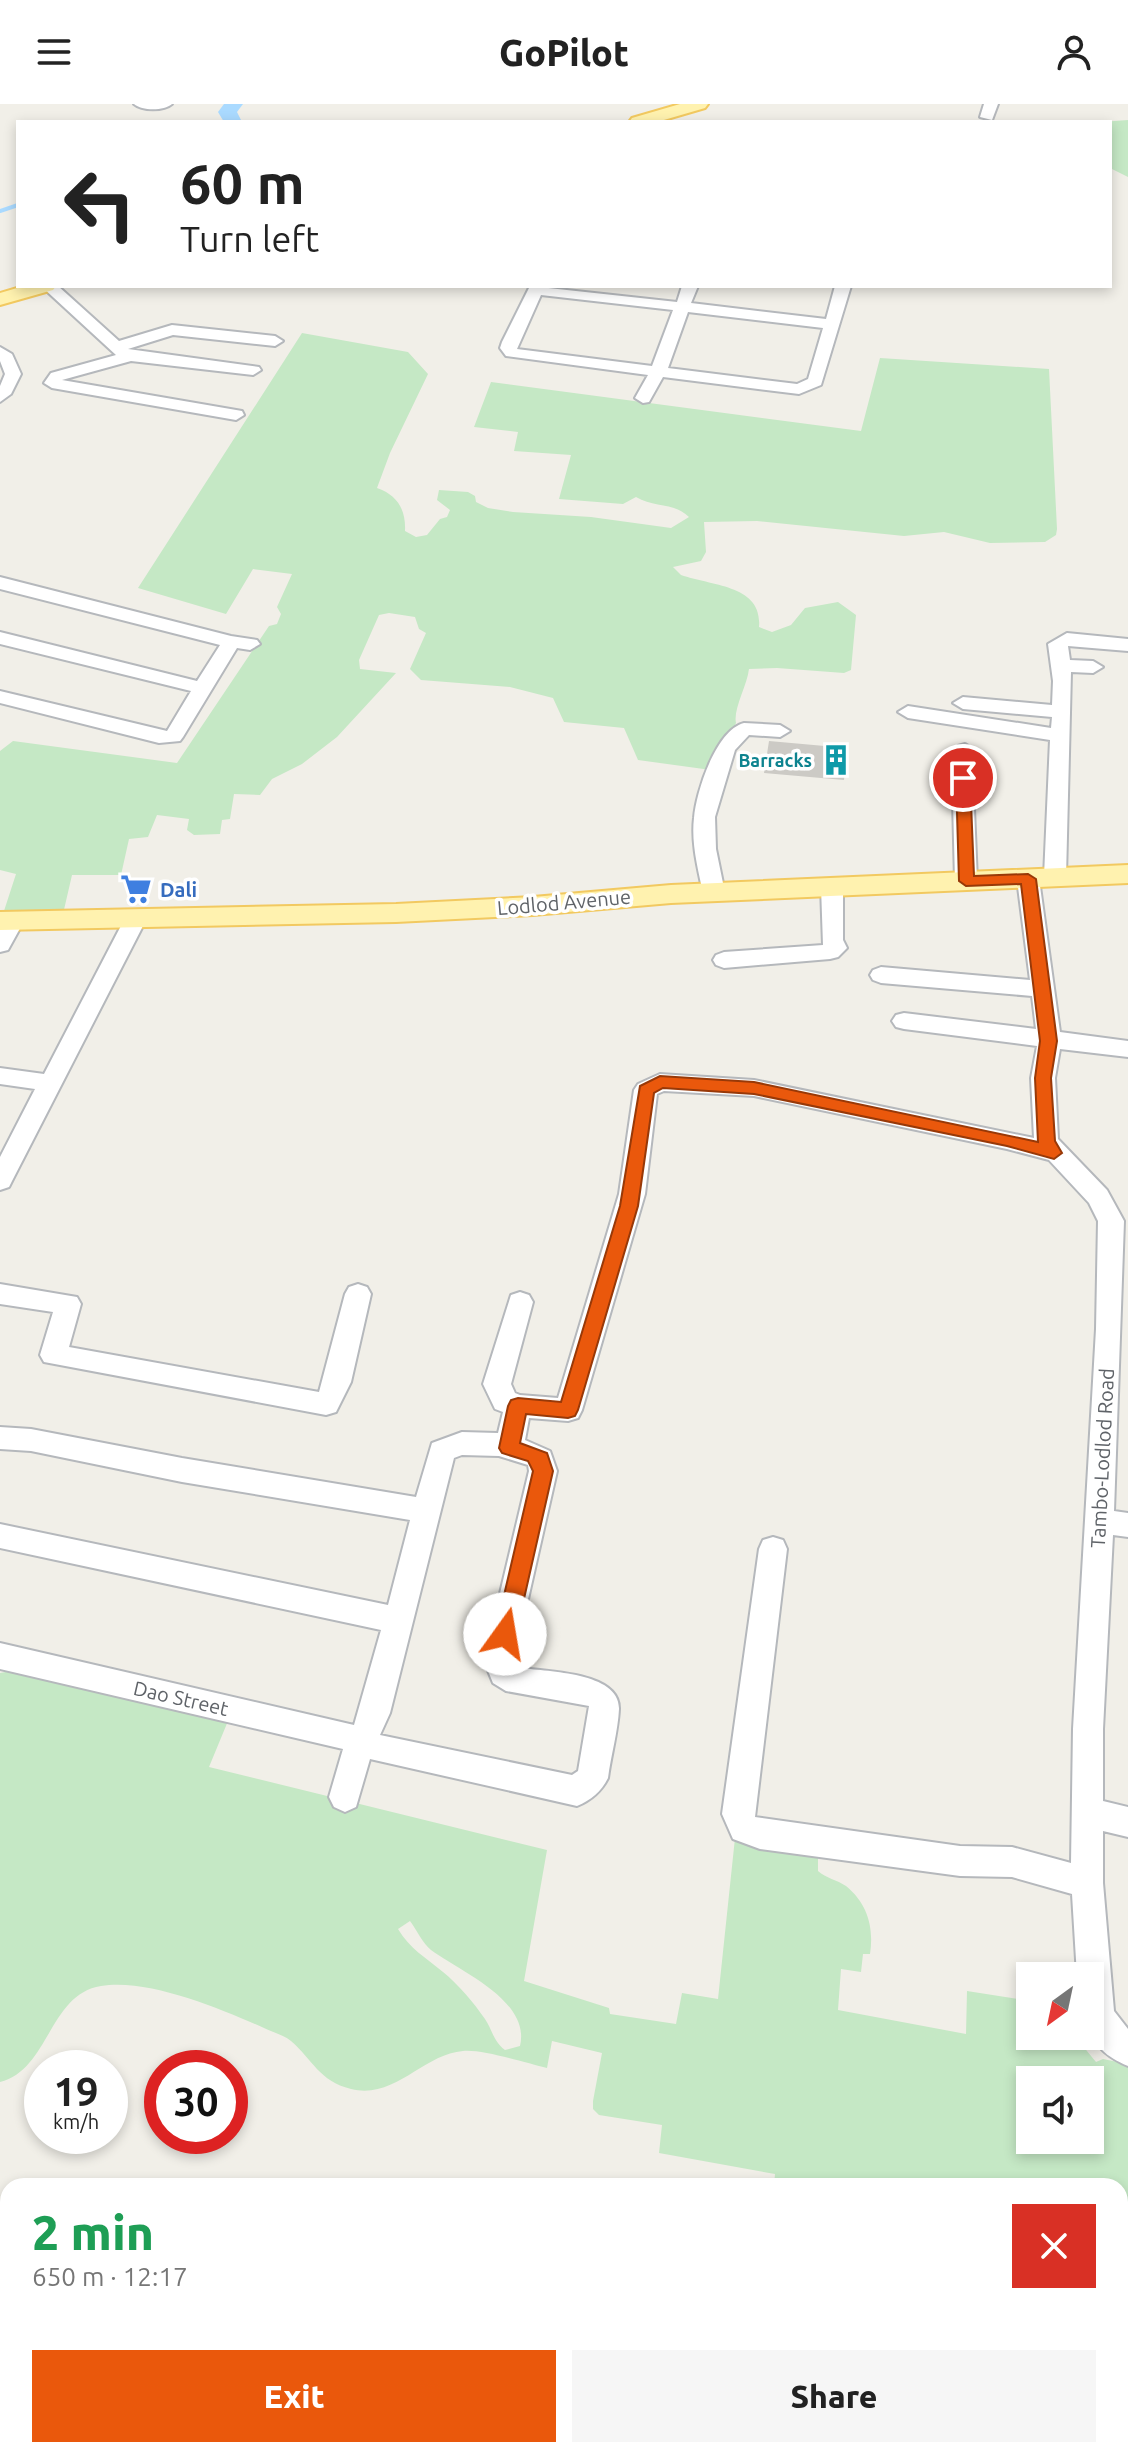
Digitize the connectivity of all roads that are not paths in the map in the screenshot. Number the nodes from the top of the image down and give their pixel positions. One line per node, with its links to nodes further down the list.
1 (141, 104): 3 (street)
2 (699, 104): 4 (main road)
3 (164, 105)
4 (645, 120)
5 (41, 288): 10 (main road)
6 (50, 288): 14 (street)
7 (537, 288): 11 (street); 17 (street)
8 (689, 288): 11 (street)
9 (842, 288): 12 (street)
10 (0, 299)
11 (682, 307): 12 (street); 17 (street)
12 (831, 324): 17 (street)
13 (0, 352): 18 (street)
14 (124, 352): 15 (street); 16 (street); 20 (street)
15 (191, 362): 16 (street); 20 (street)
16 (250, 370): 20 (street)
17 (659, 370): 19 (street)
18 (0, 397)
19 (643, 398)
20 (162, 403)
21 (0, 583): 26 (street)
22 (0, 638): 26 (street)
23 (1128, 645): 24 (street)
24 (1060, 665): 25 (street); 30 (street)
25 (1093, 667)
26 (202, 688): 27 (street)
27 (0, 698)
28 (955, 702): 30 (street)
29 (908, 712): 32 (street)
30 (1061, 712): 32 (street)
31 (780, 731): 38 (street)
32 (1059, 735): 35 (street)
33 (965, 750): 36 (street)
34 (1128, 874): 35 (main road, Lodlod Avenue)
35 (1042, 878): 36 (main road, Lodlod Avenue); 43 (street)
36 (966, 881): 37 (main road, Lodlod Avenue)
37 (832, 886): 38 (main road, Lodlod Avenue); 41 (street)
38 (714, 893): 39 (main road, Lodlod Avenue)
39 (135, 920): 40 (main road, Lodlod Avenue); 48 (street)
40 (4, 929)
41 (724, 960)
42 (881, 975): 43 (street)
43 (1043, 989): 45 (street)
44 (904, 1021): 45 (street)
45 (1049, 1041): 46 (street); 50 (street)
46 (1128, 1049)
47 (0, 1076): 48 (street)
48 (50, 1083): 49 (street)
49 (8, 1146): 51 (street)
50 (1054, 1153): 55 (street); 59 (street, Tambo-Lodlod Road)
51 (0, 1181)
52 (0, 1294): 53 (street)
53 (358, 1294)
54 (520, 1302): 55 (street)
55 (518, 1406): 57 (street)
56 (0, 1438): 58 (street)
57 (509, 1448): 58 (street); 65 (street, Dao Street)
58 (427, 1511): 63 (street)
59 (1097, 1521): 60 (street); 67 (street, Tambo-Lodlod Road)
60 (1128, 1525)
61 (0, 1536): 63 (street)
62 (773, 1549): 69 (street)
63 (397, 1620): 65 (street)
64 (0, 1656): 65 (street, Dao Street)
65 (360, 1744): 66 (street)
66 (345, 1797)
67 (1087, 1812): 68 (street); 69 (street, Tambo-Lodlod Road)
68 (1128, 1822)
69 (1087, 1883): 70 (street, Tambo-Lodlod Road)
70 (1128, 2049)

